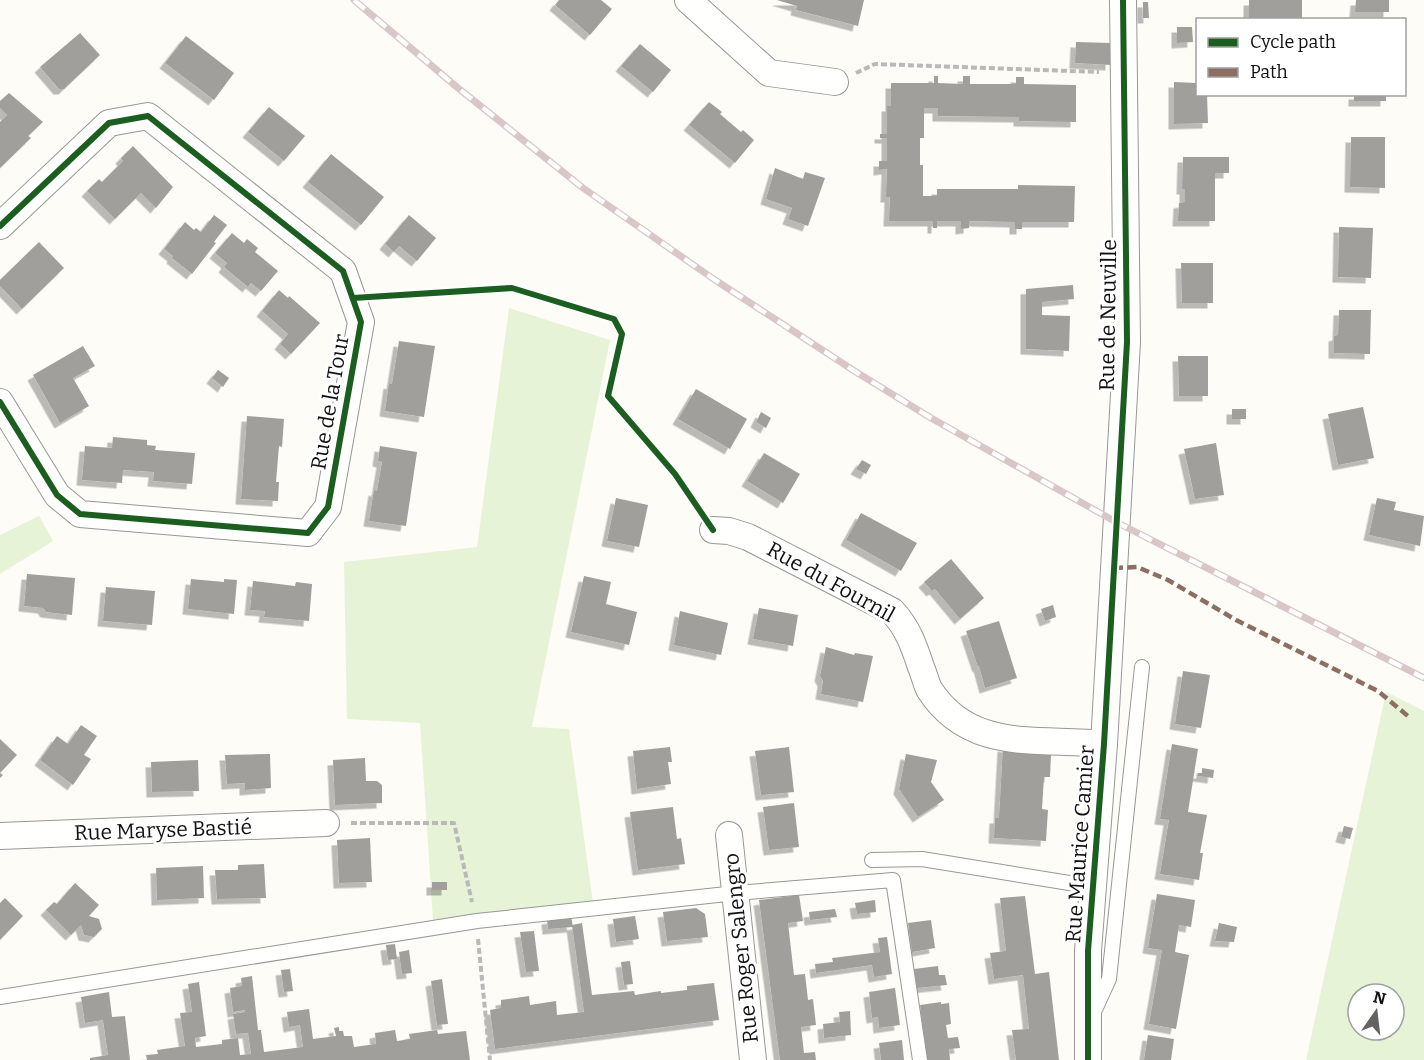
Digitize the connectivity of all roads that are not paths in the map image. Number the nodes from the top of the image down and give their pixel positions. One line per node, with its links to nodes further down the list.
1 (688, 0): 3 (street)
2 (1123, 0): 7 (street, Rue de Neuville)
3 (835, 82)
4 (0, 226): 5 (street, Rue de la Tour)
5 (0, 402)
6 (713, 530): 9 (street, Rue du Fournil)
7 (1110, 630): 9 (street, Rue Maurice Camier)
8 (1142, 667): 17 (lane)
9 (1104, 744): 14 (street, Rue Maurice Camier)
10 (326, 823): 12 (street, Rue Maryse Bastié)
11 (729, 835): 15 (street, Rue Roger Salengro)
12 (0, 836)
13 (872, 860): 14 (lane)
14 (1094, 887): 17 (street, Rue Maurice Camier)
15 (736, 893): 16 (lane); 18 (street, Rue Roger Salengro); 19 (lane)
16 (0, 997)
17 (1088, 1024): 20 (street, Rue Maurice Camier)
18 (753, 1060)
19 (920, 1060)
20 (1088, 1060)

